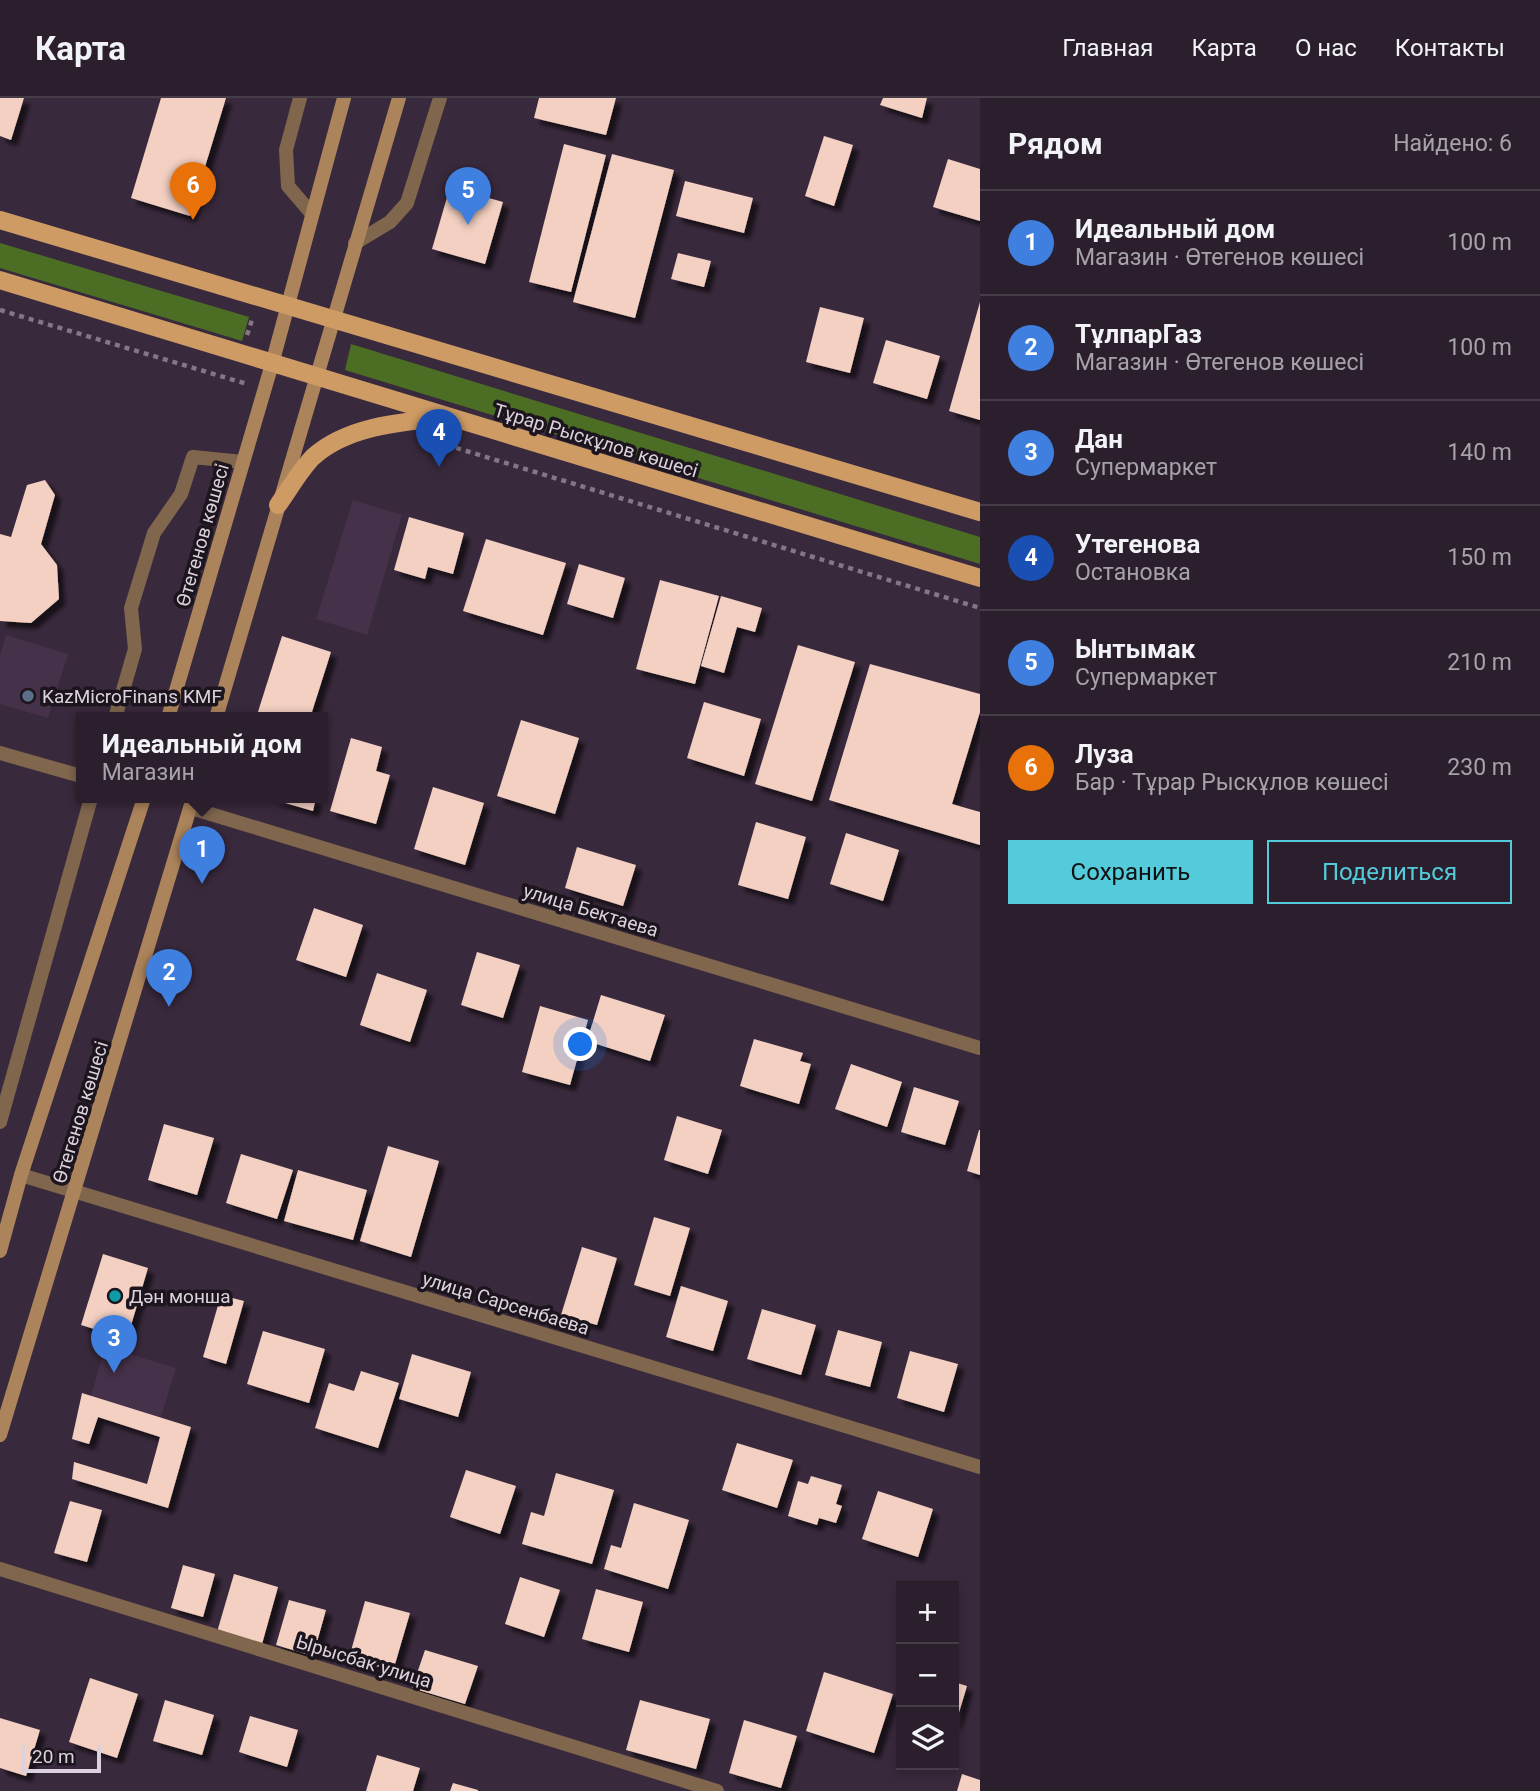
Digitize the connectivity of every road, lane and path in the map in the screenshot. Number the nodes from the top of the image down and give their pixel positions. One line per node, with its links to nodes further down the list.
1 (300, 98): 5 (street)
2 (344, 98): 5 (main road, Өтегенов көшесі)
3 (399, 98): 7 (main road)
4 (440, 98): 7 (street)
5 (312, 214): 10 (main road, Өтегенов көшесі)
6 (0, 220): 9 (main road, Тұрар Рыскұлов көшесі)
7 (355, 243): 12 (main road)
8 (0, 280): 13 (main road, Тұрар Рыскұлов көшесі)
9 (260, 296): 10 (main road, Тұрар Рыскұлов көшесі); 13 (path)
10 (287, 304): 12 (main road, Тұрар Рыскұлов көшесі); 14 (main road, Өтегенов көшесі)
11 (0, 310): 13 (path)
12 (332, 318): 15 (main road); 20 (main road, Тұрар Рыскұлов көшесі)
13 (241, 354): 14 (main road, Тұрар Рыскұлов көшесі)
14 (272, 364): 15 (main road, Тұрар Рыскұлов көшесі); 18 (main road, Өтегенов көшесі)
15 (315, 376): 16 (main road, Тұрар Рыскұлов көшесі); 19 (main road)
16 (450, 417): 19 (main road); 21 (main road, Тұрар Рыскұлов көшесі)
17 (429, 439): 22 (path)
18 (243, 462): 23 (street); 24 (main road, Өтегенов көшесі)
19 (278, 505): 25 (main road)
20 (980, 512)
21 (980, 578)
22 (980, 608)
23 (117, 712)
24 (170, 712)
25 (218, 712)
26 (0, 752): 27 (street)
27 (76, 775)
28 (90, 803): 32 (street)
29 (142, 803): 33 (main road, Өтегенов көшесі)
30 (192, 803): 31 (street, улица Бектаева); 34 (main road, Өтегенов көшесі)
31 (980, 1048)
32 (0, 1122)
33 (21, 1175): 34 (street, улица Сарсенбаева); 35 (main road, Өтегенов көшесі)
34 (76, 1193): 36 (main road, Өтегенов көшесі); 37 (street, улица Сарсенбаева)
35 (0, 1251)
36 (0, 1435)
37 (980, 1466)
38 (0, 1569): 39 (street, Ырысбак улица)
39 (717, 1791)

